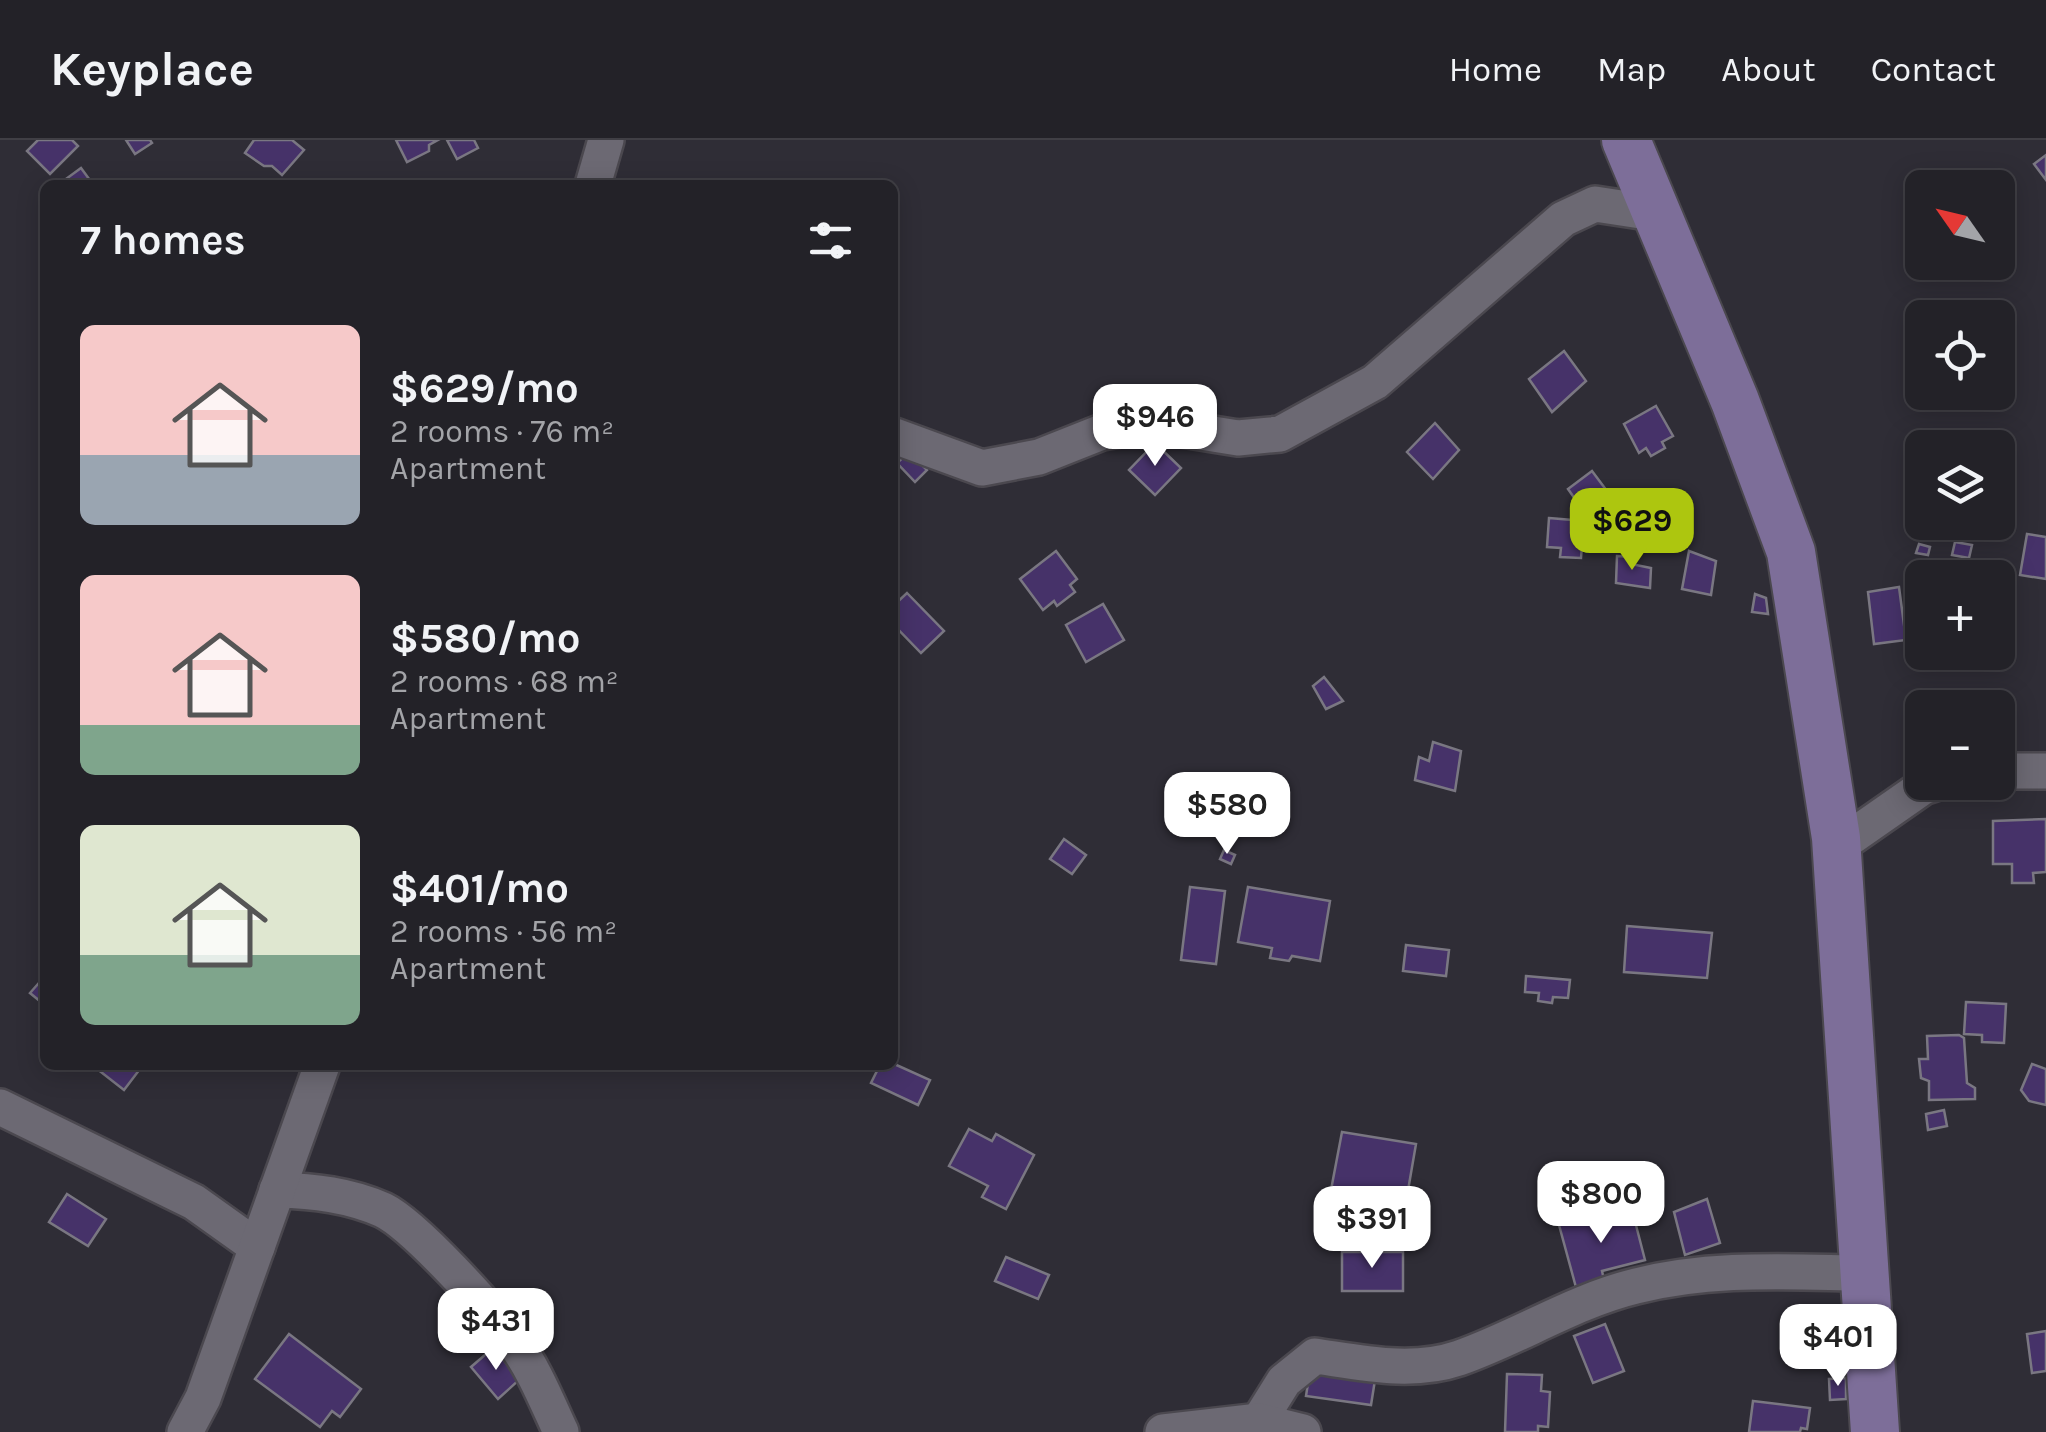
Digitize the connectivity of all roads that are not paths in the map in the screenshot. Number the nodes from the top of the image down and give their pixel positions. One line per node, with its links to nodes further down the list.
1 (606, 140): 3 (street)
2 (1626, 140): 4 (street)
3 (594, 180)
4 (1654, 213): 5 (street); 9 (street)
5 (898, 437)
6 (2046, 770): 7 (street)
7 (2015, 771)
8 (1905, 800): 9 (street)
9 (1837, 847): 14 (street)
10 (320, 1070): 12 (street)
11 (0, 1107): 13 (street)
12 (277, 1190): 13 (street); 17 (street)
13 (257, 1247): 16 (street)
14 (1864, 1272): 15 (street); 20 (street)
15 (1259, 1421): 18 (street); 19 (street)
16 (184, 1432)
17 (561, 1432)
18 (1164, 1432)
19 (1303, 1432)
20 (1875, 1432)

